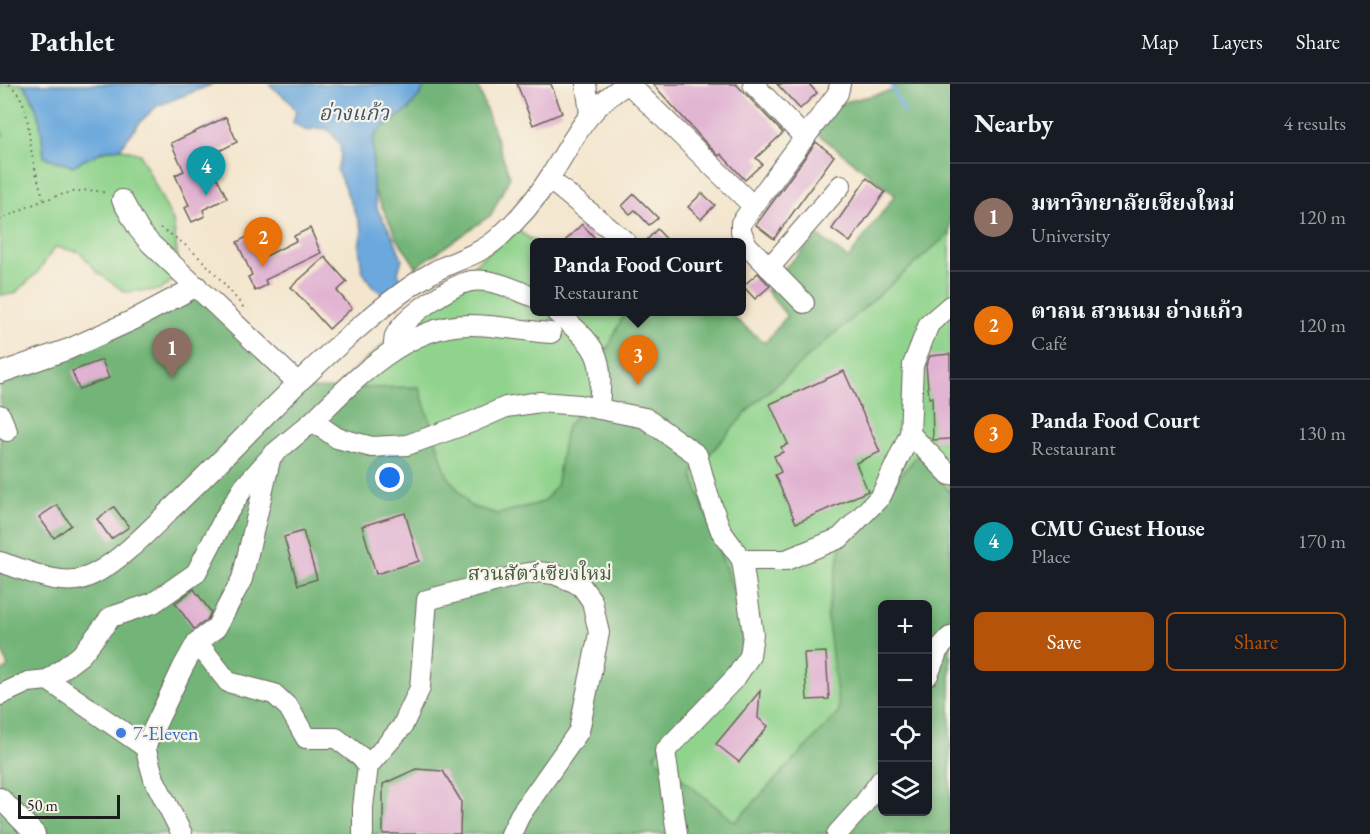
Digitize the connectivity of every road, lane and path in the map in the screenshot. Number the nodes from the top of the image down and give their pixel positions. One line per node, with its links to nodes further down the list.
1 (9, 84): 10 (path)
2 (586, 84): 6 (street)
3 (628, 84): 6 (street); 12 (street)
4 (753, 84): 7 (street)
5 (839, 89): 7 (street)
6 (590, 114): 8 (street)
7 (805, 138): 12 (street)
8 (549, 179): 13 (street); 25 (street)
9 (841, 185): 16 (street)
10 (44, 200)
11 (122, 200): 17 (street)
12 (753, 206): 14 (street)
13 (620, 238)
14 (744, 238)
15 (746, 243): 16 (street)
16 (769, 268): 19 (street)
17 (197, 286): 24 (street); 25 (street)
18 (530, 295): 23 (street)
19 (804, 303)
20 (950, 306): 28 (street)
21 (561, 316): 26 (street)
22 (550, 333): 23 (street)
23 (393, 350): 27 (street)
24 (0, 373)
25 (298, 383): 32 (street)
26 (599, 409): 27 (street); 31 (street)
27 (313, 421): 29 (street)
28 (910, 434): 30 (street); 31 (street)
29 (271, 456): 34 (street); 36 (street)
30 (950, 475)
31 (742, 560): 46 (street)
32 (0, 562)
33 (950, 637): 35 (street)
34 (197, 642): 38 (street); 39 (street)
35 (932, 664)
36 (48, 680): 37 (street); 38 (street)
37 (0, 695)
38 (145, 747): 43 (street)
39 (368, 766): 44 (street); 45 (street)
40 (878, 784): 47 (street)
41 (0, 798): 42 (street)
42 (35, 834)
43 (182, 834)
44 (363, 834)
45 (511, 834)
46 (677, 834)
47 (837, 834)

